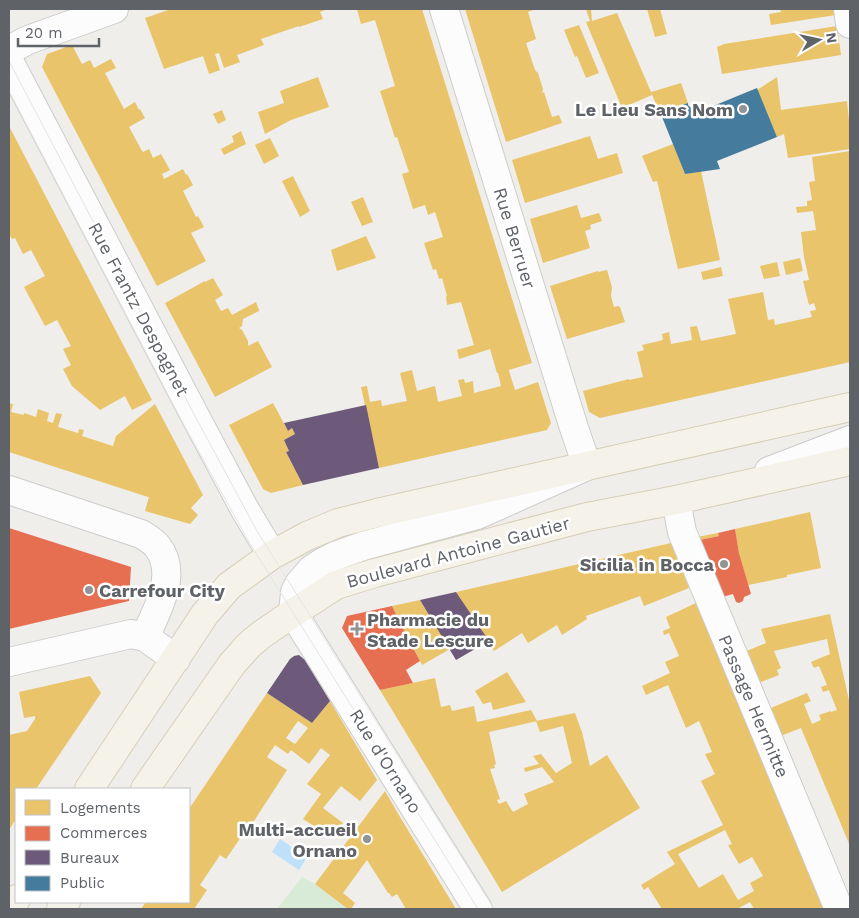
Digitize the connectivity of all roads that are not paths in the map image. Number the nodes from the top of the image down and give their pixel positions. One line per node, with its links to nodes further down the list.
1 (114, 9): 5 (street)
2 (444, 9): 10 (street, Rue Berruer)
3 (848, 9): 4 (street)
4 (850, 24)
5 (9, 50)
6 (9, 61): 14 (street, Rue Frantz Despagnet)
7 (850, 407): 10 (main road, Boulevard Antoine Gautier)
8 (850, 440): 12 (street)
9 (850, 461): 12 (main road, Boulevard Antoine Gautier)
10 (587, 466): 14 (main road, Boulevard Antoine Gautier); 15 (street, Boulevard Antoine Gautier)
11 (9, 490): 16 (street)
12 (714, 492): 13 (main road, Boulevard Antoine Gautier)
13 (676, 500): 15 (main road, Boulevard Antoine Gautier); 22 (street, Passage Hermitte)
14 (272, 555): 17 (main road, Boulevard Antoine Gautier)
15 (293, 613): 20 (main road); 21 (street, Rue d'Ornano)
16 (145, 637): 17 (street); 18 (street)
17 (176, 659): 19 (main road, Boulevard Antoine Gautier)
18 (9, 662)
19 (90, 788)
20 (146, 788)
21 (478, 909)
22 (839, 909)

